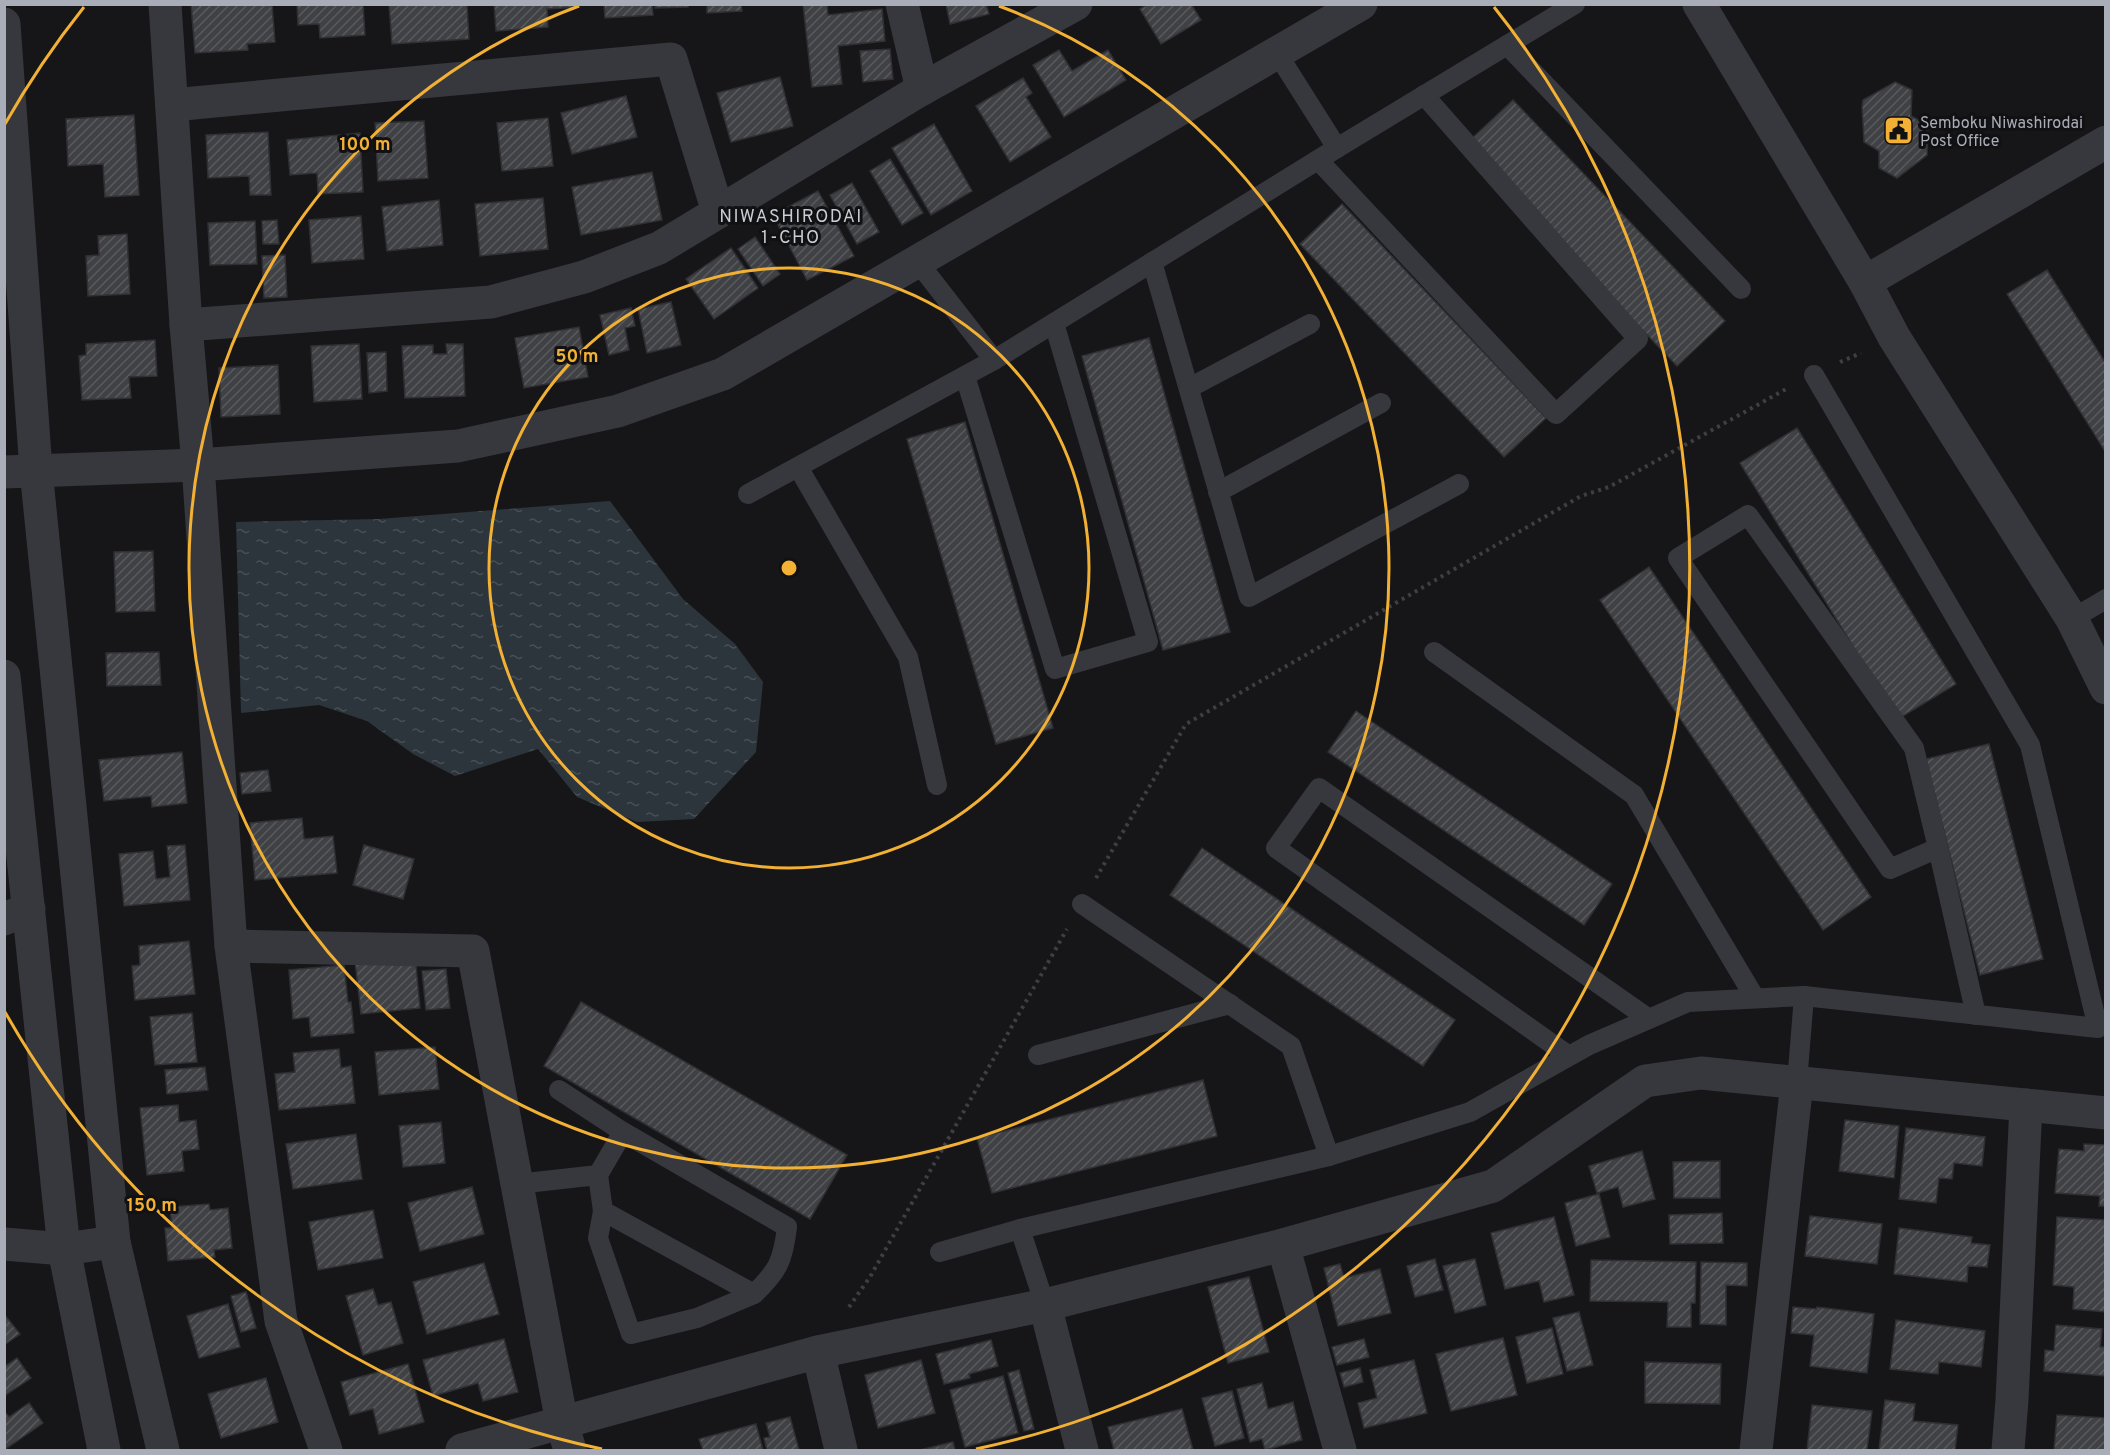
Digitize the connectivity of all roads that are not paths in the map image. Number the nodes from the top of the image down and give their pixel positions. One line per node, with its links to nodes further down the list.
1 (165, 4): 12 (street)
2 (902, 4): 10 (street)
3 (1076, 4): 10 (street)
4 (1361, 4): 9 (street)
5 (1575, 4): 8 (lane)
6 (1699, 4): 19 (street)
7 (4, 24): 31 (street)
8 (1507, 45): 11 (lane); 20 (lane)
9 (1277, 53): 14 (lane); 17 (street)
10 (922, 89): 16 (street)
11 (1424, 95): 14 (lane); 15 (lane)
12 (172, 105): 16 (street); 23 (street)
13 (2106, 142): 19 (street)
14 (1337, 148): 15 (lane)
15 (1317, 160): 18 (lane)
16 (718, 212): 23 (street)
17 (918, 261): 24 (lane); 29 (street)
18 (1152, 262): 21 (lane); 27 (lane)
19 (1865, 282): 36 (street)
20 (1741, 289)
21 (1054, 323): 24 (lane); 26 (lane)
22 (1310, 324): 27 (lane)
23 (186, 325): 29 (street)
24 (994, 360): 26 (lane)
25 (1814, 375): 48 (lane)
26 (965, 376): 30 (lane)
27 (1189, 388): 33 (lane)
28 (1381, 404): 33 (lane)
29 (198, 465): 31 (street); 44 (street)
30 (798, 467): 34 (lane); 40 (lane)
31 (20, 471): 62 (street)
32 (1459, 484): 33 (lane)
33 (1218, 492)
34 (748, 494)
35 (2106, 599): 36 (lane)
36 (2072, 619): 39 (street)
37 (1434, 652): 46 (lane)
38 (4, 676): 43 (street)
39 (2106, 688)
40 (937, 784)
41 (1938, 848): 41 (lane); 48 (lane)
42 (1082, 904): 47 (lane)
43 (17, 914): 65 (street)
44 (231, 946): 59 (street); 73 (street)
45 (1804, 996): 46 (lane); 48 (lane); 52 (lane)
46 (1755, 999): 49 (lane)
47 (1230, 1005): 50 (lane); 57 (lane)
48 (1976, 1015)
49 (1649, 1019): 51 (lane); 51 (lane)
50 (1038, 1055)
51 (1569, 1056): 57 (lane)
52 (1797, 1083): 54 (street); 64 (street); 78 (street)
53 (559, 1090): 56 (lane)
54 (2026, 1105): 55 (street); 79 (street)
55 (2106, 1113)
56 (623, 1132): 58 (lane); 67 (lane)
57 (1329, 1156): 61 (lane)
58 (598, 1175): 59 (lane); 60 (lane)
59 (517, 1184): 70 (street)
60 (603, 1211): 67 (lane); 67 (lane)
61 (1020, 1229): 66 (lane); 68 (lane)
62 (114, 1242): 65 (street); 72 (street)
63 (4, 1244): 65 (street)
64 (1283, 1245): 68 (street); 77 (street)
65 (64, 1249): 71 (street)
66 (940, 1252)
67 (754, 1294)
68 (1045, 1305): 69 (street); 76 (street)
69 (818, 1352): 70 (street); 75 (street)
70 (566, 1437): 74 (street)
71 (104, 1450)
72 (163, 1450)
73 (326, 1450)
74 (462, 1450)
75 (841, 1450)
76 (1082, 1450)
77 (1340, 1450)
78 (1756, 1450)
79 (2008, 1450)

